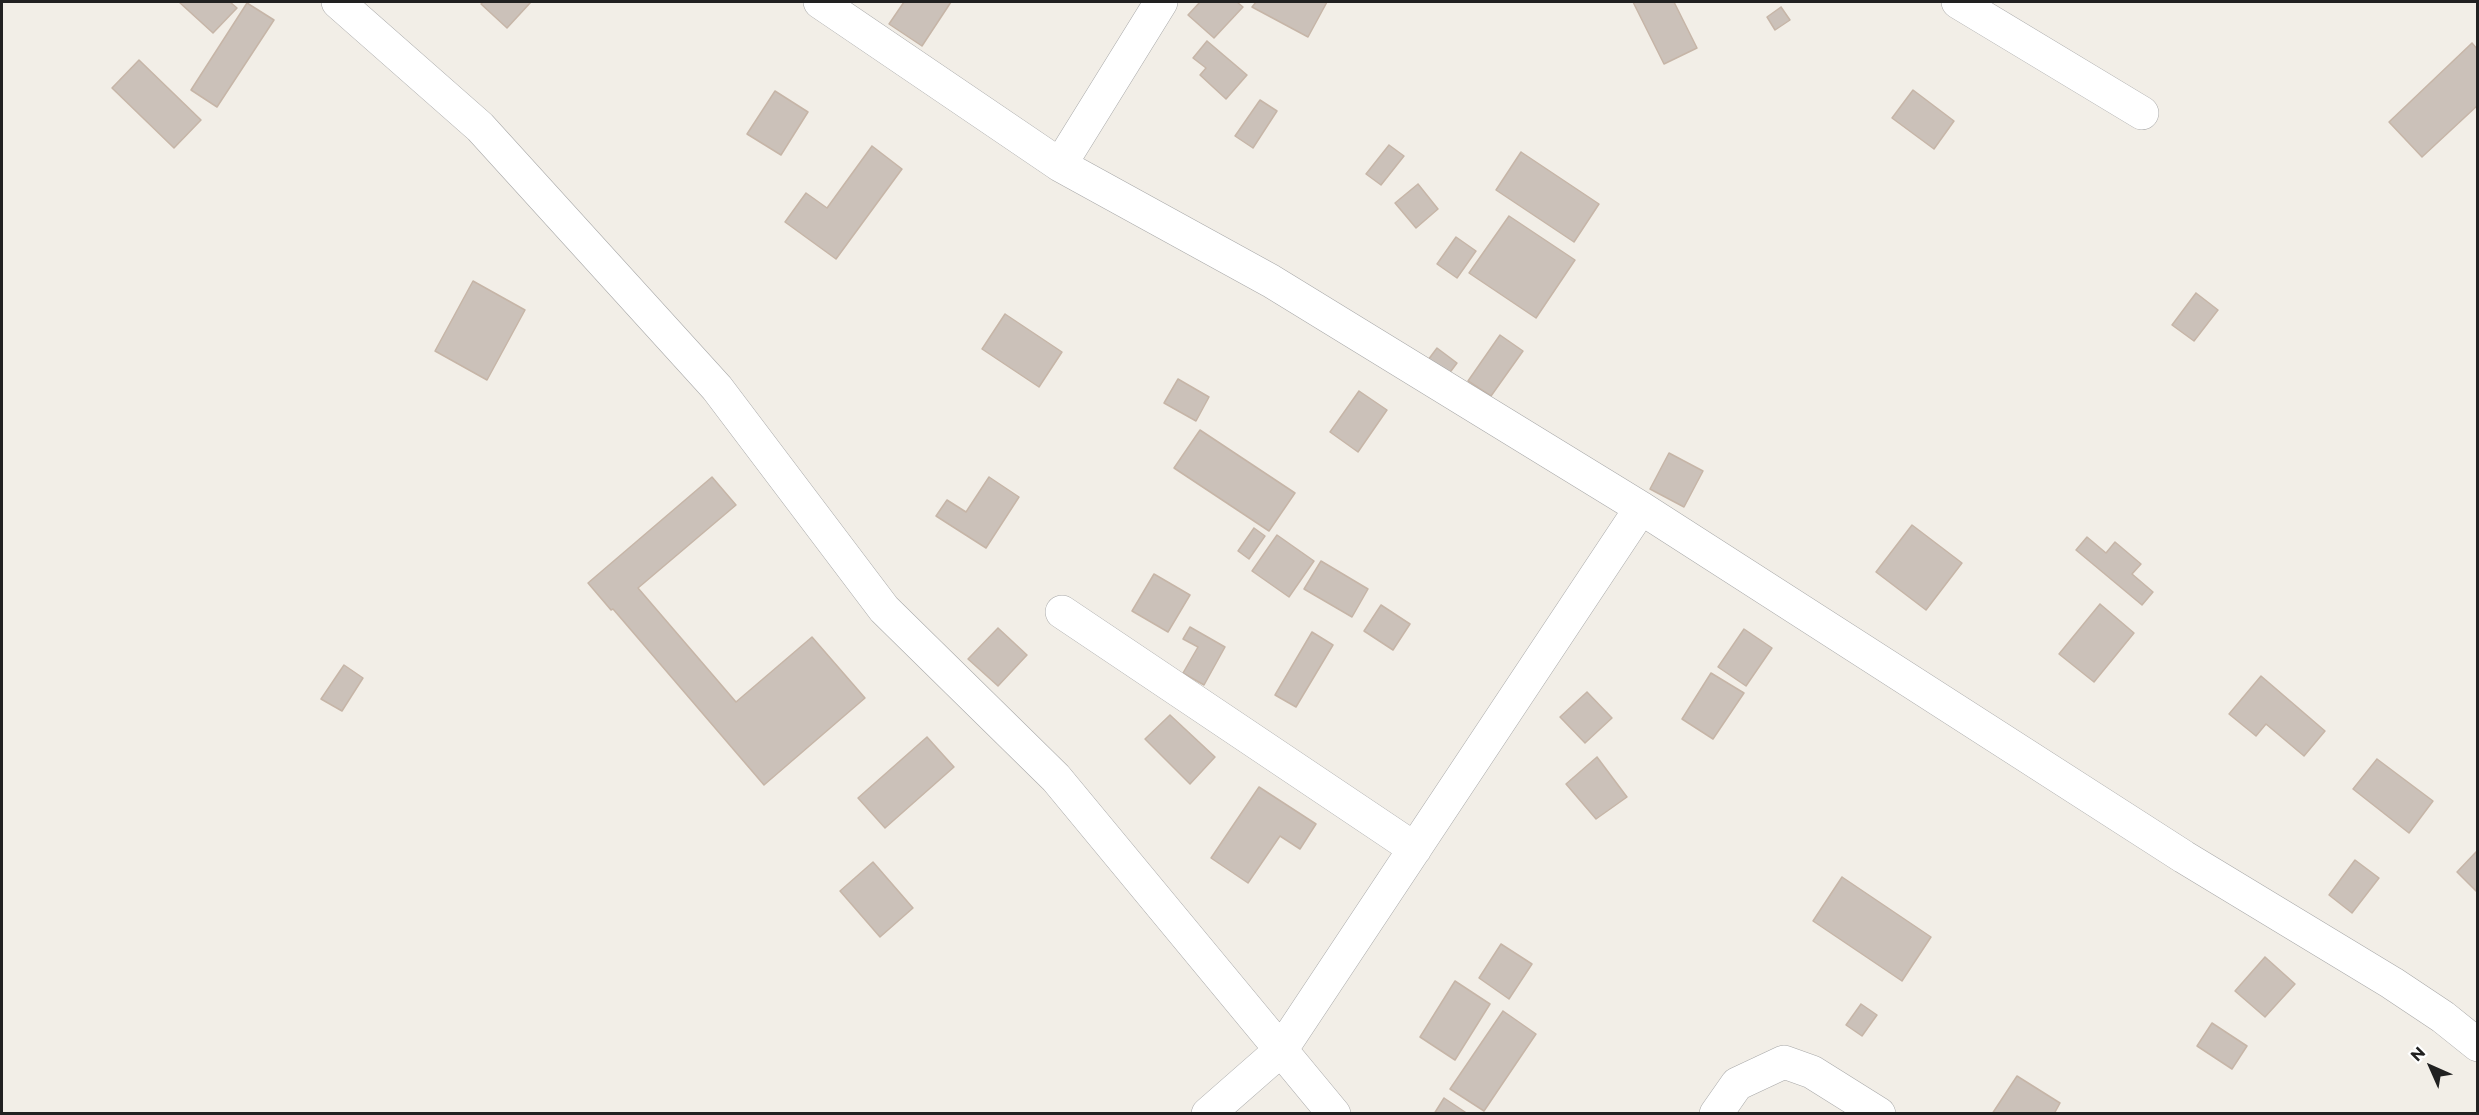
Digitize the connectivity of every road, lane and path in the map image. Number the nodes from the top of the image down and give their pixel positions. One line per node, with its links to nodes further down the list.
1 (338, 2): 11 (street)
2 (820, 2): 6 (street)
3 (1161, 2): 6 (street)
4 (1958, 2): 5 (street)
5 (2142, 113)
6 (1060, 165): 7 (street)
7 (1641, 508): 9 (street); 10 (street)
8 (1062, 612): 9 (street)
9 (1415, 849): 11 (street)
10 (2478, 1045)
11 (1281, 1050): 12 (street); 13 (street)
12 (1208, 1113)
13 (1335, 1113)
14 (1716, 1113): 15 (street)
15 (1879, 1113)

